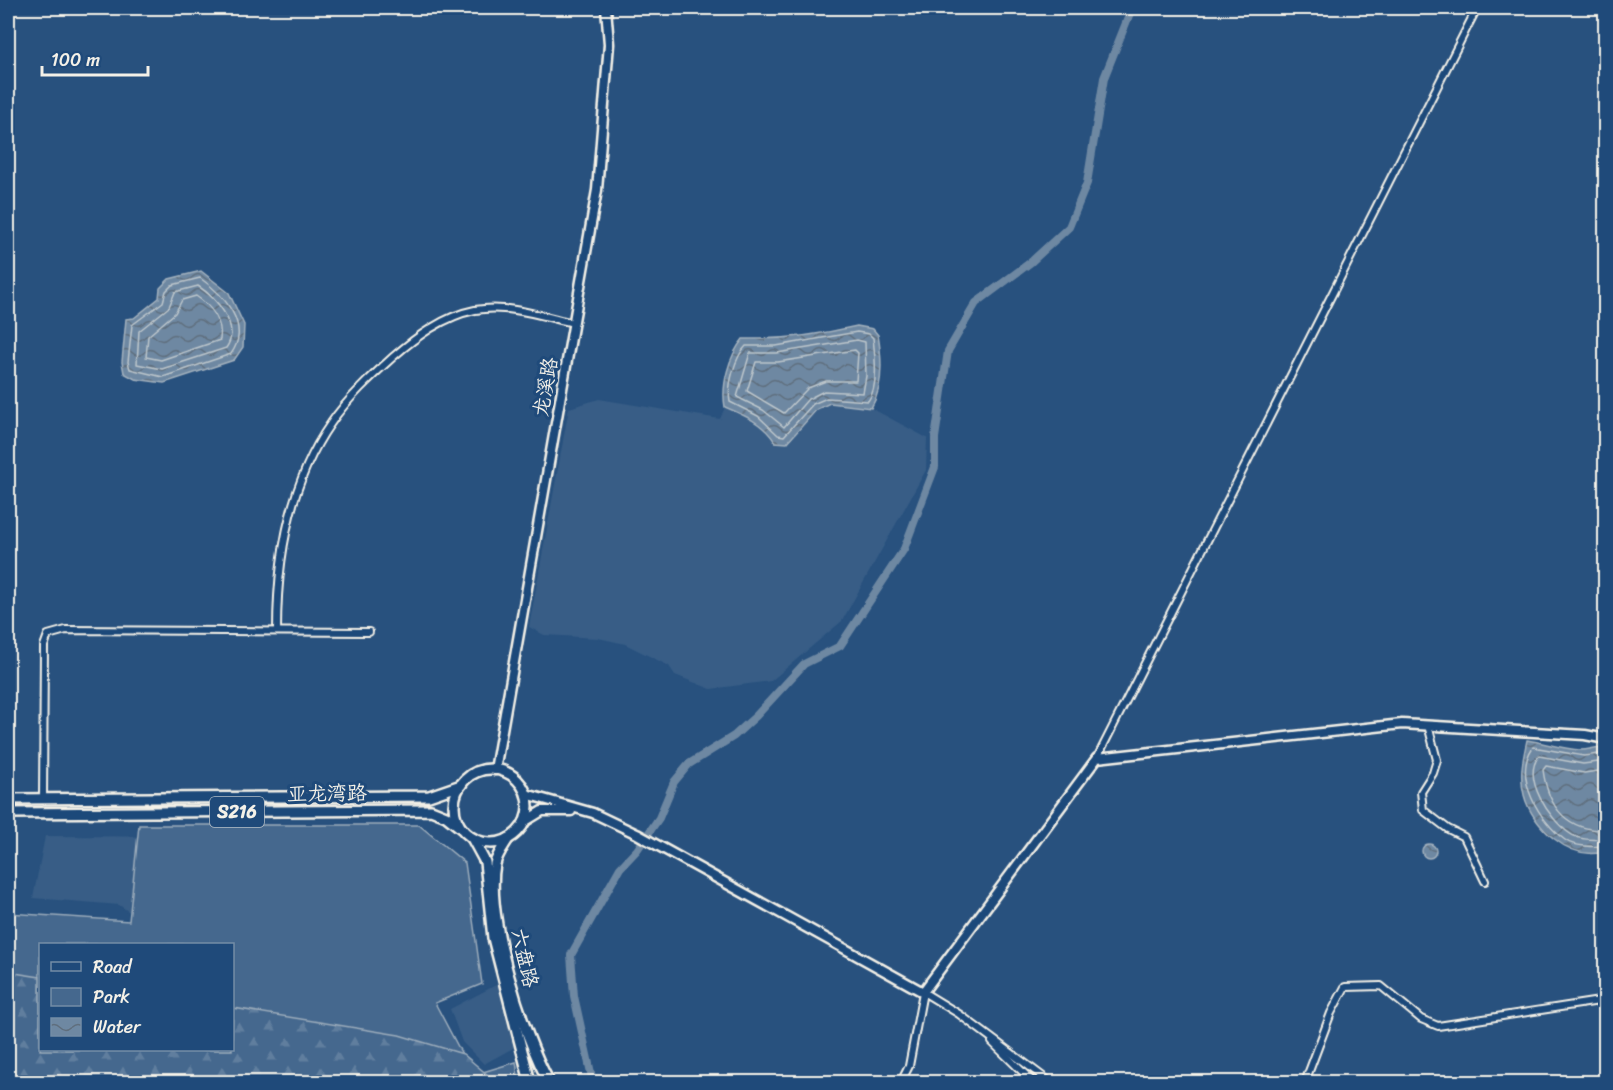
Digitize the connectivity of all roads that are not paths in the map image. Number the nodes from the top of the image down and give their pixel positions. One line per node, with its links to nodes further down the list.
1 (606, 8): 3 (street, 龙溪路)
2 (1477, 8): 8 (street)
3 (573, 322): 4 (street); 9 (street, 龙溪路)
4 (277, 631): 5 (street); 13 (street)
5 (369, 632)
6 (1428, 725): 7 (street); 8 (street); 20 (street)
7 (1605, 739)
8 (1097, 758): 21 (street)
9 (495, 770): 10 (main road, S216); 11 (main road)
10 (460, 785): 13 (main road, 亚龙湾路 / S216); 17 (main road)
11 (526, 794): 15 (street); 16 (main road)
12 (8, 799): 13 (main road, 亚龙湾路 / S216)
13 (43, 800)
14 (8, 813): 17 (main road, 亚龙湾路 / S216)
15 (593, 813): 16 (street); 21 (street)
16 (524, 822): 19 (main road)
17 (461, 828): 18 (main road, S216)
18 (472, 838): 19 (main road); 24 (main road, 六盘路 / S216)
19 (508, 839): 25 (main road, 六盘路)
20 (1485, 881)
21 (923, 992): 23 (street); 26 (street)
22 (1605, 1000): 29 (street)
23 (979, 1029): 27 (street); 28 (street)
24 (530, 1083)
25 (549, 1083)
26 (901, 1083)
27 (1033, 1083)
28 (1050, 1083)
29 (1305, 1083)

